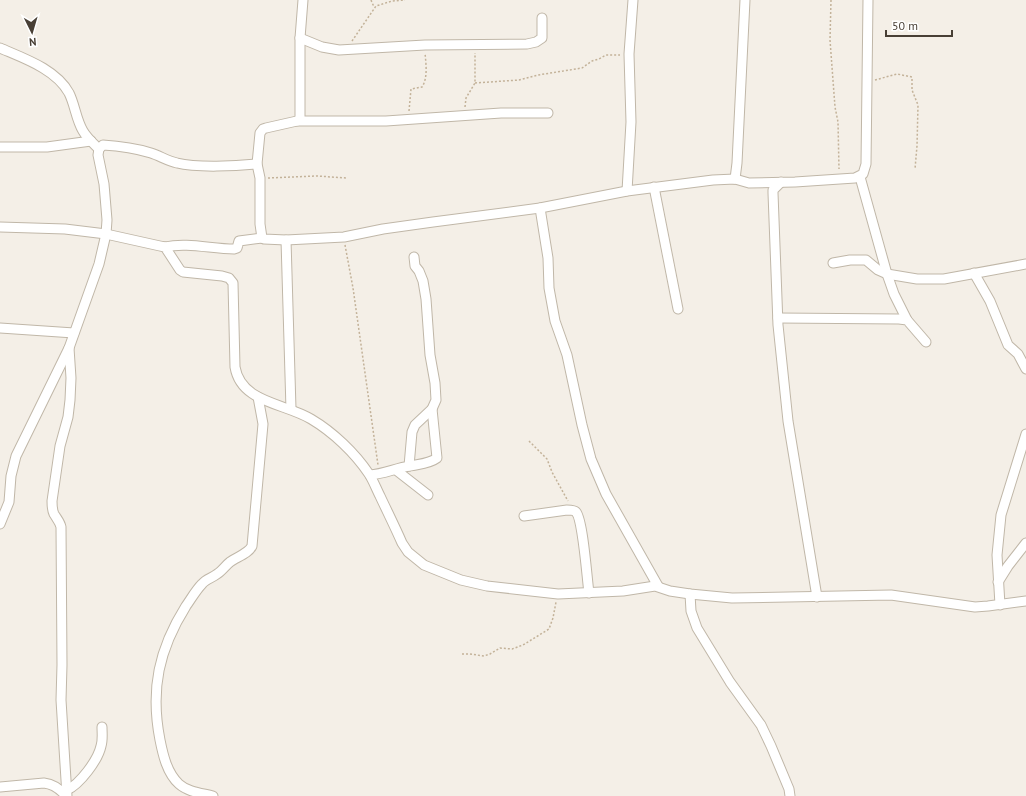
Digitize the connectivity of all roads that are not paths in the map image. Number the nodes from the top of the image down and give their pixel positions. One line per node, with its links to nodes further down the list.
1 (303, 0): 6 (street)
2 (633, 0): 18 (street)
3 (745, 0): 15 (street)
4 (868, 0): 14 (street)
5 (542, 18): 6 (street)
6 (300, 38): 9 (street)
7 (0, 48): 10 (street)
8 (548, 113): 9 (street)
9 (297, 122): 13 (street)
10 (91, 141): 11 (street); 12 (street)
11 (0, 147)
12 (99, 149): 13 (street); 21 (street)
13 (257, 164): 22 (street)
14 (860, 177): 16 (street); 29 (street)
15 (735, 179): 16 (street); 17 (street)
16 (781, 182): 31 (street)
17 (654, 187): 18 (street); 30 (street)
18 (627, 191): 19 (street)
19 (540, 208): 23 (street); 50 (street)
20 (0, 227): 21 (street)
21 (106, 234): 24 (street); 34 (street)
22 (262, 238): 23 (street); 24 (street)
23 (286, 240): 39 (street)
24 (165, 248): 38 (street)
25 (414, 257): 40 (street)
26 (833, 263): 29 (street)
27 (1026, 264): 28 (street)
28 (974, 273): 29 (street); 37 (street)
29 (887, 274): 32 (street)
30 (678, 309)
31 (778, 318): 32 (street); 53 (street)
32 (907, 320): 35 (street)
33 (0, 328): 34 (street)
34 (74, 333): 36 (street)
35 (926, 342)
36 (69, 348): 47 (street); 58 (street)
37 (1026, 369)
38 (258, 397): 39 (street); 59 (street)
39 (291, 409): 44 (street)
40 (432, 409): 42 (street); 42 (street)
41 (1026, 434): 49 (street)
42 (409, 466): 43 (street)
43 (396, 470): 44 (street); 45 (street)
44 (374, 474): 51 (street)
45 (428, 495)
46 (524, 516): 51 (street)
47 (0, 524)
48 (1026, 543): 49 (street)
49 (998, 582): 55 (street)
50 (658, 586): 51 (street); 52 (street)
51 (588, 593)
52 (690, 594): 53 (street); 60 (street)
53 (817, 596): 55 (street)
54 (1026, 601): 55 (street)
55 (1000, 605)
56 (102, 727): 58 (street)
57 (0, 787): 58 (street)
58 (67, 794)
59 (213, 796)
60 (790, 796)

